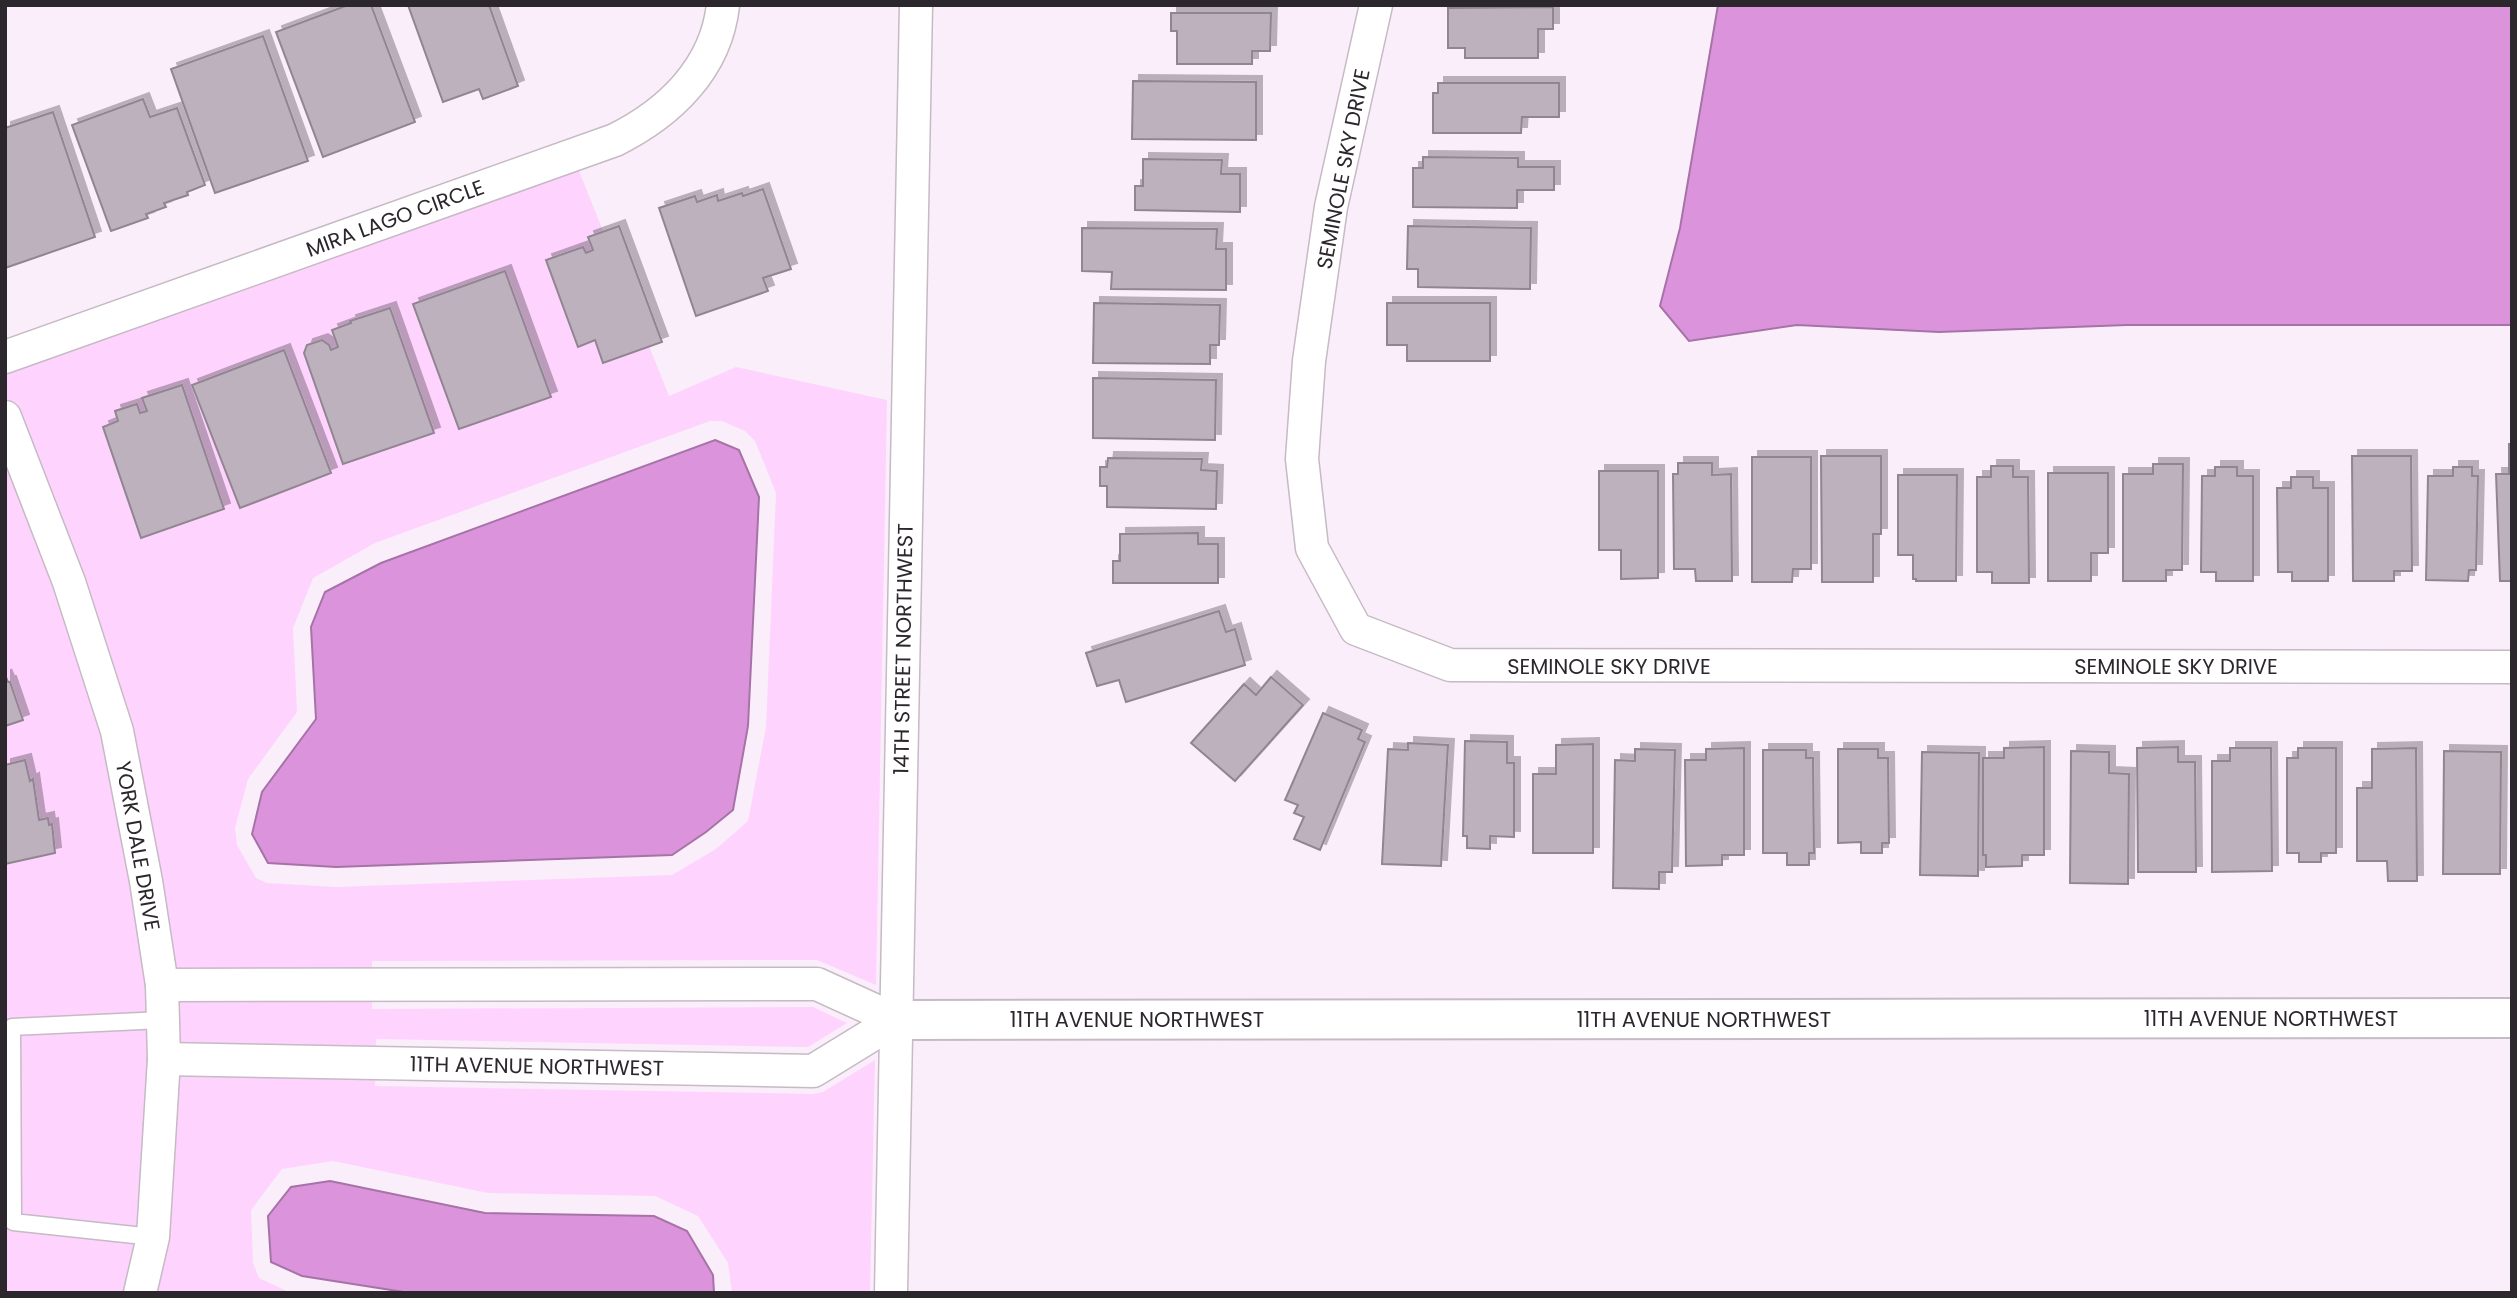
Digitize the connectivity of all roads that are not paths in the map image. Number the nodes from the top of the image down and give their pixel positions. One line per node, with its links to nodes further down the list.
1 (723, 5): 4 (street, MIRA LAGO CIRCLE)
2 (916, 5): 10 (street, 14TH STREET NORTHWEST)
3 (1376, 5): 6 (street, SEMINOLE SKY DRIVE)
4 (5, 357)
5 (5, 417): 7 (street, YORK DALE DRIVE)
6 (2512, 667)
7 (162, 985): 9 (street, YORK DALE DRIVE); 10 (street, 11TH AVENUE NORTHWEST)
8 (2512, 1018): 10 (street, 11TH AVENUE NORTHWEST)
9 (163, 1020): 11 (street, YORK DALE DRIVE); 12 (lane)
10 (897, 1020): 11 (street, 11TH AVENUE NORTHWEST); 14 (street, 14TH STREET NORTHWEST)
11 (164, 1059): 12 (street, YORK DALE DRIVE)
12 (153, 1237): 13 (street, YORK DALE DRIVE)
13 (140, 1293)
14 (891, 1293)

